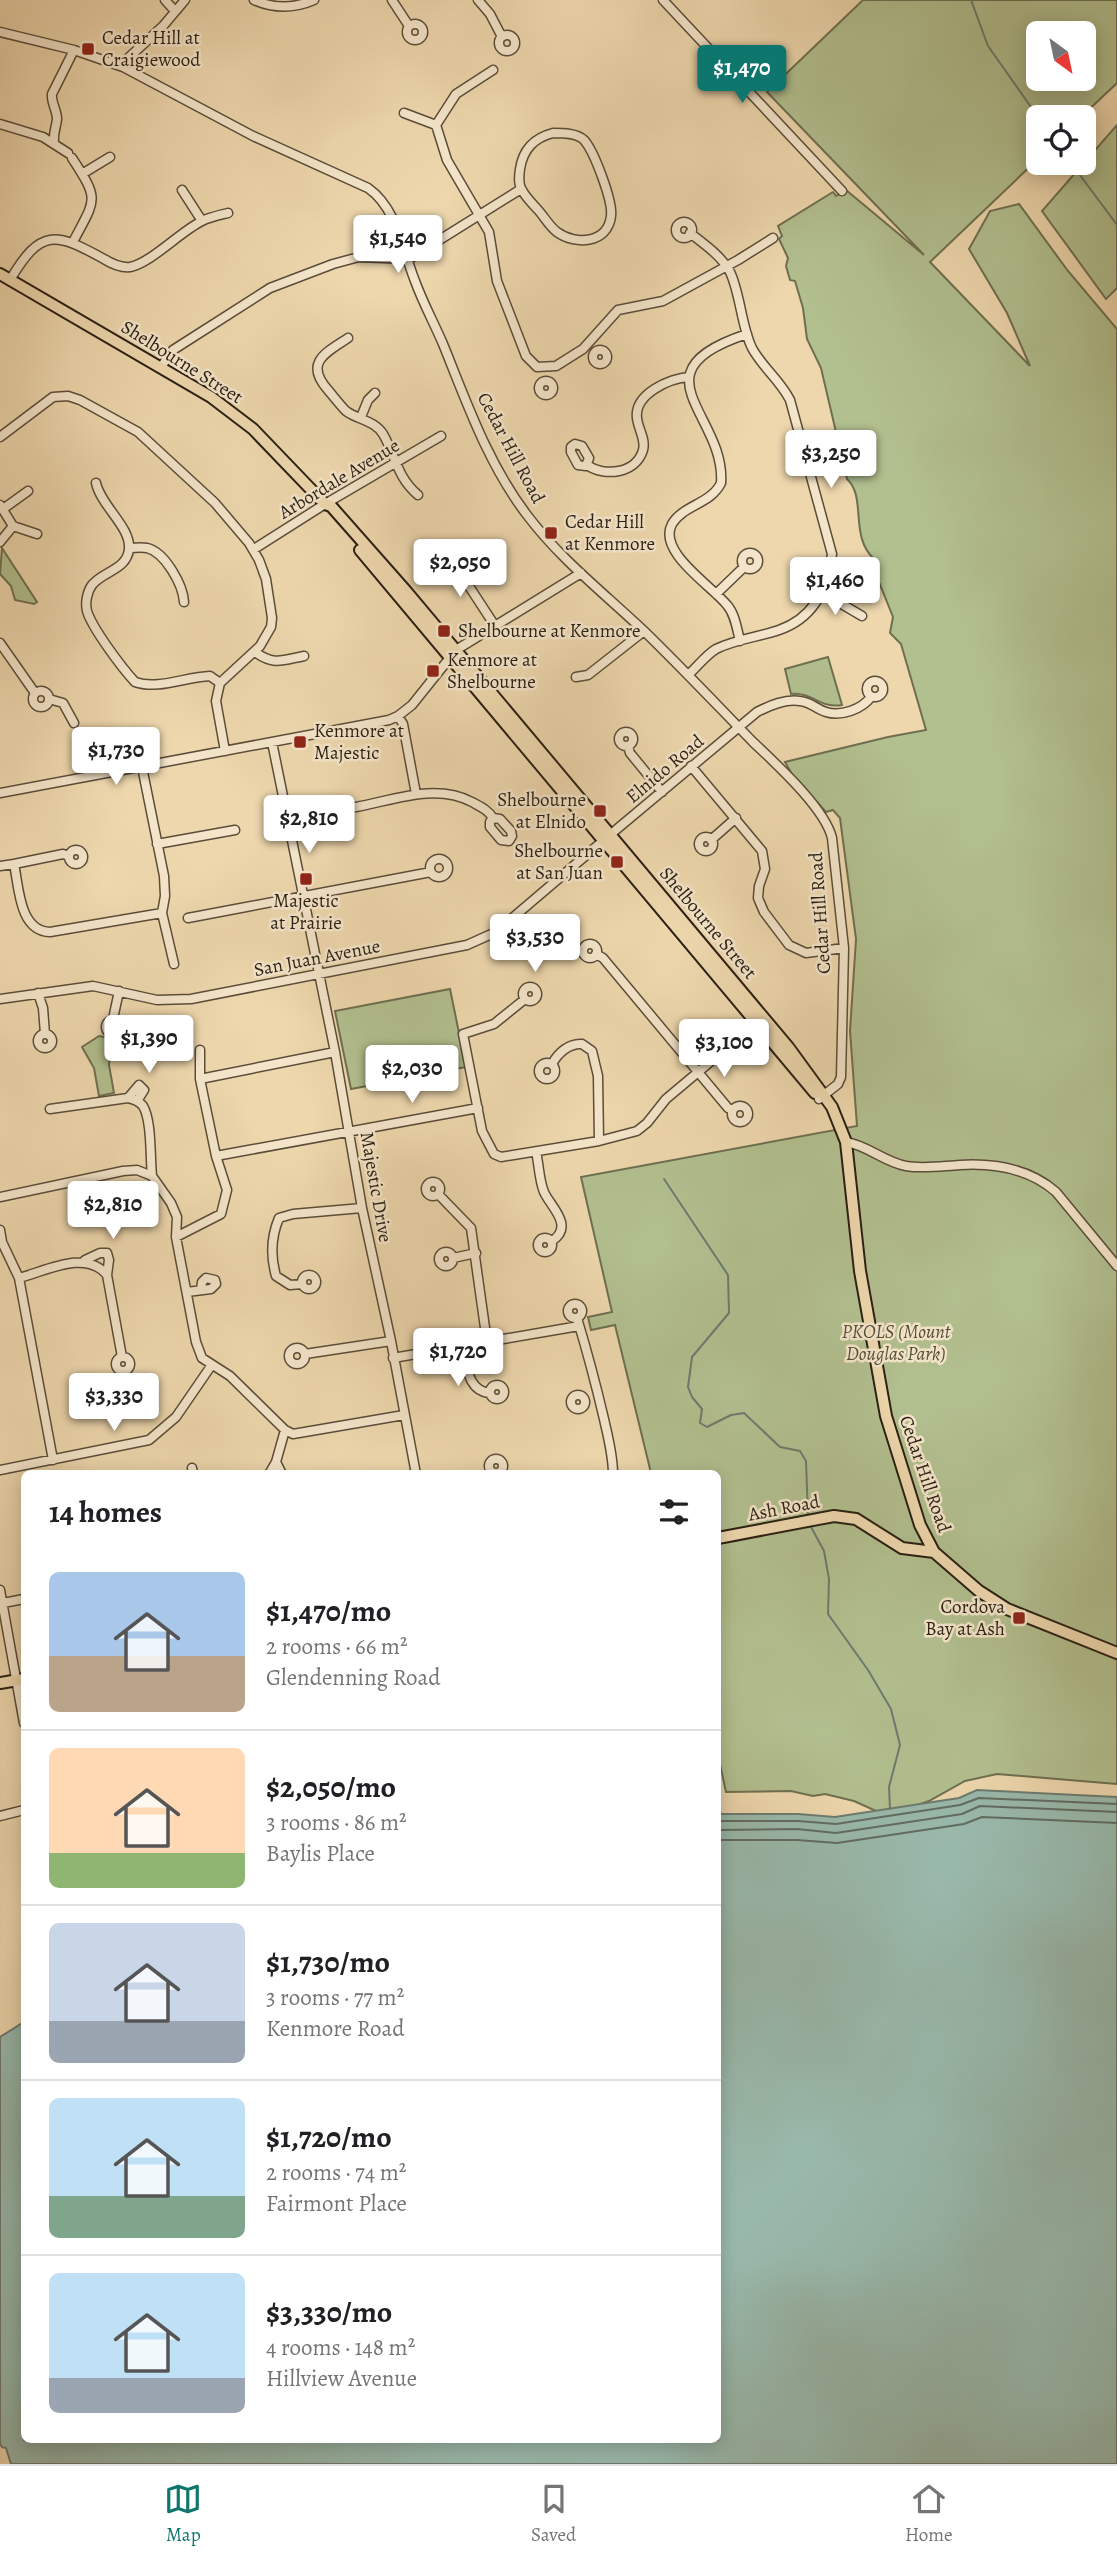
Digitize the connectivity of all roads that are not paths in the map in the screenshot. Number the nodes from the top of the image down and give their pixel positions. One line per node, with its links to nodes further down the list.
1 (166, 0): 8 (street)
2 (185, 0): 8 (street)
3 (254, 0): 4 (street)
4 (314, 0)
5 (392, 0): 9 (street)
6 (478, 0): 11 (street)
7 (663, 0): 25 (street)
8 (175, 11): 13 (street)
9 (410, 26)
10 (0, 32): 12 (street, Cedar Hill Road)
11 (502, 37)
12 (74, 50): 13 (street, Cedar Hill Road); 18 (street)
13 (122, 67): 32 (street, Cedar Hill Road)
14 (493, 70): 17 (street)
15 (404, 113): 17 (street)
16 (0, 124): 19 (street)
17 (436, 125): 27 (street)
18 (53, 131): 19 (street); 20 (street)
19 (43, 137): 20 (street)
20 (54, 144): 22 (street)
21 (110, 157): 22 (street)
22 (82, 174): 31 (street)
23 (521, 189): 23 (street); 27 (street)
24 (182, 190): 28 (street)
25 (842, 191)
26 (228, 212): 28 (street)
27 (480, 214): 32 (street); 40 (street)
28 (202, 221): 31 (street)
29 (691, 233): 33 (street)
30 (773, 237): 33 (street)
31 (73, 242): 34 (street)
32 (409, 259): 39 (street); 61 (street, Cedar Hill Road)
33 (724, 266): 35 (street); 37 (street)
34 (5, 277): 39 (main road, Shelbourne Street)
35 (747, 334): 41 (street); 62 (street)
36 (348, 338): 44 (street)
37 (588, 344): 38 (street); 40 (street)
38 (596, 352)
39 (161, 366): 52 (main road, Shelbourne Street)
40 (544, 367): 42 (street)
41 (689, 377): 48 (street); 63 (street)
42 (545, 381)
43 (375, 393): 44 (street)
44 (361, 417): 47 (street)
45 (441, 436): 47 (street, Arbordale Avenue)
46 (0, 437): 58 (street)
47 (394, 463): 51 (street); 52 (street, Arbordale Avenue)
48 (587, 465)
49 (96, 483): 57 (street)
50 (28, 491): 53 (street)
51 (418, 495)
52 (325, 504): 58 (street, Arbordale Avenue); 71 (main road, Shelbourne Street)
53 (2, 507): 54 (street)
54 (13, 526): 55 (street); 56 (street)
55 (37, 534)
56 (0, 542)
57 (129, 548): 64 (street); 75 (street)
58 (254, 550): 70 (street)
59 (459, 557): 66 (street)
60 (744, 567): 63 (street)
61 (581, 573): 66 (street); 67 (street, Cedar Hill Road)
62 (823, 593): 65 (street); 68 (street)
63 (716, 594): 68 (street)
64 (184, 602)
65 (862, 616)
66 (495, 625): 71 (street)
67 (644, 631): 73 (street, Cedar Hill Road); 74 (street)
68 (740, 640): 73 (street)
69 (0, 643): 76 (street)
70 (255, 652): 72 (street); 75 (street)
71 (453, 653): 79 (street); 94 (main road, Shelbourne Street)
72 (304, 656)
73 (688, 676): 81 (street, Cedar Hill Road)
74 (576, 677)
75 (220, 683): 84 (street)
76 (35, 693): 78 (street); 78 (street)
77 (872, 696): 81 (street, Elnido Road)
78 (49, 699): 80 (street)
79 (398, 716): 82 (street); 89 (street)
80 (74, 723)
81 (739, 727): 85 (street, Elnido Road); 104 (street, Cedar Hill Road)
82 (272, 742): 84 (street); 90 (street, Majestic Drive)
83 (628, 746): 87 (street)
84 (225, 751): 86 (street)
85 (691, 766): 87 (street, Elnido Road); 92 (street)
86 (142, 767): 88 (street); 96 (street)
87 (662, 792): 94 (street, Elnido Road)
88 (0, 793)
89 (416, 794): 90 (street); 91 (street)
90 (287, 818): 101 (street, Majestic Drive)
91 (493, 818)
92 (736, 818): 95 (street); 104 (street)
93 (235, 830): 96 (street)
94 (608, 837): 107 (street, San Juan Avenue); 113 (main road, Shelbourne Street)
95 (711, 840)
96 (157, 844): 102 (street)
97 (69, 856): 98 (street)
98 (14, 864): 99 (street); 102 (street)
99 (0, 866)
100 (431, 872): 101 (street)
101 (303, 897): 103 (street); 107 (street, Majestic Drive)
102 (162, 913): 106 (street)
103 (188, 918)
104 (844, 948): 120 (street, Cedar Hill Road)
105 (596, 954): 118 (street)
106 (174, 964)
107 (318, 973): 108 (street, San Juan Avenue); 116 (street, Majestic Drive)
108 (119, 991): 109 (street, San Juan Avenue); 112 (street)
109 (38, 993): 110 (street, San Juan Avenue); 114 (street)
110 (0, 999)
111 (525, 999): 121 (street)
112 (113, 1019)
113 (760, 1020): 118 (street); 120 (main road, Shelbourne Street)
114 (45, 1034)
115 (200, 1050): 119 (street)
116 (335, 1052): 119 (street); 125 (street, Majestic Drive)
117 (551, 1064): 126 (street)
118 (698, 1071): 123 (street); 126 (street)
119 (200, 1079): 129 (street)
120 (822, 1097): 124 (main road, Shelbourne Street)
121 (478, 1108): 125 (street); 128 (street)
122 (50, 1109): 130 (street)
123 (733, 1110)
124 (835, 1117): 127 (main road, Cedar Hill Road)
125 (350, 1130): 129 (street); 133 (street, Majestic Drive)
126 (599, 1140): 128 (street)
127 (846, 1142): 140 (street); 166 (main road, Cedar Hill Road)
128 (537, 1152): 136 (street)
129 (216, 1156): 135 (street)
130 (152, 1176): 132 (street); 135 (street)
131 (438, 1194): 137 (street)
132 (0, 1197)
133 (362, 1208): 143 (street); 146 (street, Majestic Drive)
134 (0, 1230): 142 (street)
135 (176, 1237): 145 (street)
136 (552, 1241)
137 (476, 1253): 138 (street); 147 (street)
138 (453, 1258)
139 (82, 1261): 141 (street); 141 (street); 142 (street)
140 (1117, 1266)
141 (107, 1275): 150 (street)
142 (19, 1278): 158 (street)
143 (302, 1284)
144 (201, 1289): 145 (street)
145 (187, 1292): 152 (street)
146 (391, 1341): 149 (street); 151 (street, Majestic Drive)
147 (487, 1342): 148 (street); 154 (street)
148 (462, 1346): 151 (street); 153 (street)
149 (305, 1354)
150 (122, 1357)
151 (393, 1358): 156 (street, Majestic Drive)
152 (211, 1366): 157 (street); 158 (street)
153 (490, 1393)
154 (599, 1397): 155 (street); 164 (street)
155 (585, 1401)
156 (404, 1415): 157 (street); 163 (street, Majestic Drive)
157 (285, 1430): 159 (street)
158 (53, 1460): 160 (street)
159 (276, 1462): 161 (street); 162 (street)
160 (0, 1470)
161 (271, 1470)
162 (280, 1470)
163 (415, 1470)
164 (612, 1470)
165 (721, 1537): 166 (main road, Ash Road)
166 (934, 1552): 170 (main road)
167 (0, 1590): 169 (street)
168 (21, 1600): 169 (street)
169 (2, 1604): 171 (street)
170 (1117, 1653)
171 (21, 1680): 172 (main road)
172 (0, 1683)
173 (21, 1811): 174 (street)
174 (0, 1816)

